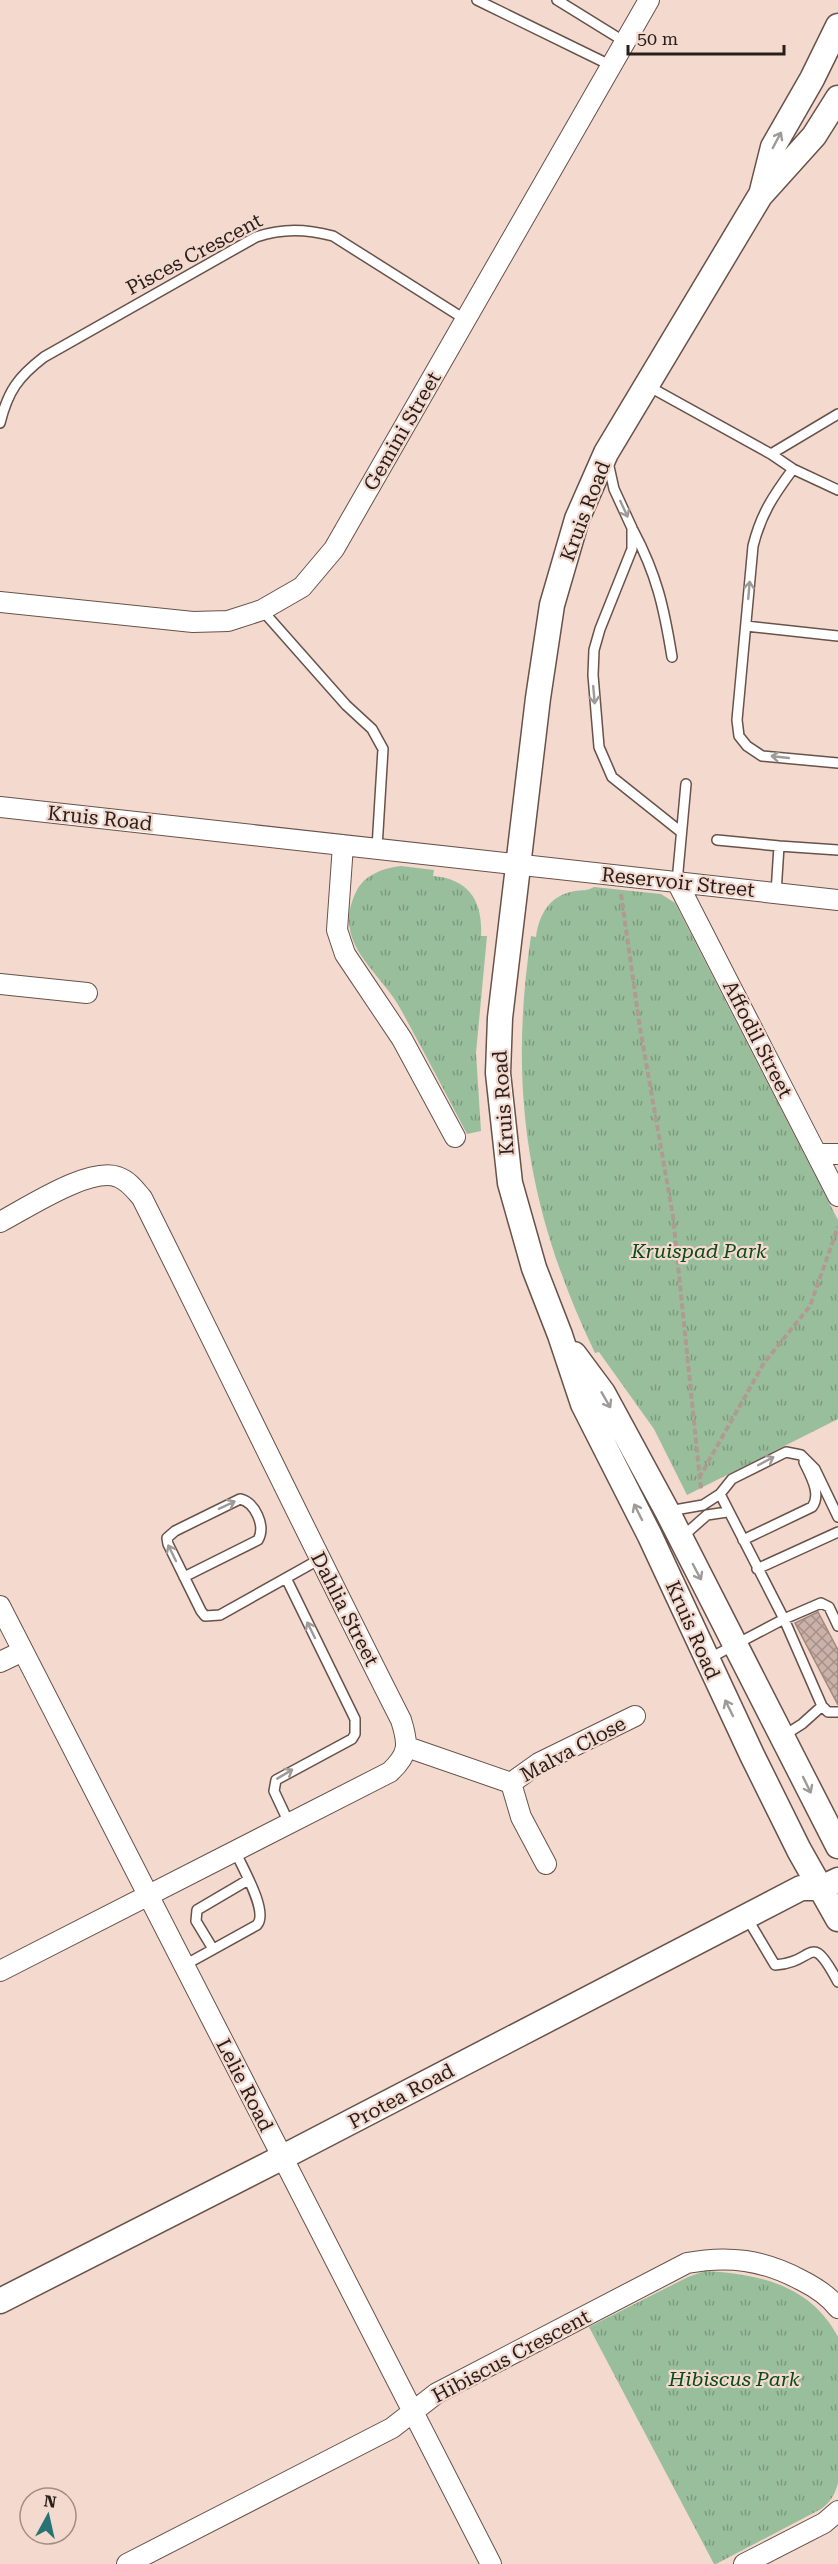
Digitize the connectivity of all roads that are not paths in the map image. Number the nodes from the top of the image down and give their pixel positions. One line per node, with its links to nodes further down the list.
1 (477, 0): 6 (lane)
2 (558, 0): 5 (lane)
3 (650, 0): 5 (street, Gemini Street)
4 (838, 26): 8 (street, Kruis Road, one-way to 4)
5 (625, 42): 6 (street, Gemini Street)
6 (612, 66): 9 (street, Gemini Street)
7 (838, 98): 8 (street, Kruis Road)
8 (760, 196): 10 (street, Kruis Road)
9 (466, 320): 12 (lane, Pisces Crescent); 19 (street, Gemini Street)
10 (647, 386): 13 (street, Kruis Road); 14 (lane)
11 (838, 414): 14 (lane)
12 (0, 423)
13 (606, 453): 17 (lane, one-way to 17); 32 (street, Kruis Road)
14 (771, 454): 15 (lane)
15 (793, 469): 16 (lane); 20 (lane, one-way to 15)
16 (838, 490)
17 (632, 528): 22 (lane); 26 (lane, one-way to 26)
18 (0, 602): 19 (street, Gemini Street)
19 (262, 610): 30 (lane)
20 (746, 626): 21 (lane); 23 (lane, one-way to 20)
21 (838, 636)
22 (672, 657)
23 (838, 763)
24 (686, 784): 26 (lane)
25 (0, 807): 28 (street, Kruis Road)
26 (681, 832): 33 (lane)
27 (717, 840): 29 (lane)
28 (343, 845): 30 (street, Kruis Road); 38 (street)
29 (779, 846): 31 (lane); 34 (lane)
30 (376, 848): 32 (street, Kruis Road)
31 (838, 850)
32 (518, 864): 33 (street, Reservoir Street); 43 (street, Kruis Road)
33 (677, 882): 34 (street, Reservoir Street); 39 (street, Affodil Street)
34 (776, 893): 35 (street, Reservoir Street)
35 (838, 900)
36 (0, 984): 37 (street)
37 (87, 993)
38 (455, 1137)
39 (817, 1154): 40 (street); 41 (street, Affodil Street)
40 (838, 1154)
41 (838, 1196)
42 (0, 1222): 52 (street, Dahlia Street)
43 (560, 1335): 46 (street, Kruis Road, one-way to 46); 61 (street, Kruis Road, one-way to 43)
44 (801, 1455): 45 (lane, one-way to 44); 48 (lane); 51 (lane)
45 (720, 1494): 46 (lane); 47 (lane)
46 (666, 1511): 50 (street, Kruis Road)
47 (728, 1512): 50 (lane); 51 (lane)
48 (838, 1517)
49 (838, 1532): 53 (lane)
50 (680, 1539): 59 (street, Kruis Road, one-way to 59)
51 (743, 1540): 53 (lane)
52 (320, 1559): 55 (lane); 67 (street, Dahlia Street)
53 (758, 1569): 57 (lane)
54 (184, 1577): 54 (lane, one-way to 54); 55 (lane)
55 (286, 1578): 69 (lane, one-way to 55)
56 (0, 1606): 60 (street, Lelie Road)
57 (784, 1619): 58 (lane); 59 (lane); 63 (lane)
58 (838, 1626)
59 (736, 1646): 61 (lane); 66 (street, Kruis Road)
60 (23, 1651): 62 (street); 76 (street, Lelie Road)
61 (706, 1660): 75 (street, Kruis Road, one-way to 61)
62 (0, 1662)
63 (822, 1706): 64 (lane); 66 (lane)
64 (838, 1712)
65 (635, 1716): 68 (street, Malva Close)
66 (783, 1736): 70 (street, Kruis Road, one-way to 70)
67 (407, 1747): 68 (street, Malva Close); 69 (street)
68 (511, 1784): 73 (street, Malva Close)
69 (289, 1823): 71 (street)
70 (838, 1846)
71 (235, 1851): 74 (lane); 76 (street)
72 (838, 1852): 75 (street, Protea Road)
73 (546, 1864)
74 (248, 1880): 79 (lane); 79 (lane)
75 (817, 1880): 77 (street, Protea Road); 78 (street, Kruis Road)
76 (147, 1896): 80 (street, Lelie Road); 81 (street)
77 (746, 1916): 82 (lane); 83 (street, Protea Road)
78 (838, 1919)
79 (213, 1949): 80 (lane)
80 (183, 1966): 83 (street, Lelie Road)
81 (0, 1971)
82 (838, 1983)
83 (282, 2157): 84 (street, Protea Road); 86 (street, Lelie Road)
84 (0, 2301)
85 (838, 2308): 86 (street, Hibiscus Crescent)
86 (412, 2412): 88 (street, Hibiscus Crescent); 89 (street, Lelie Road)
87 (838, 2511): 90 (street)
88 (127, 2564)
89 (491, 2564)
90 (744, 2564)

